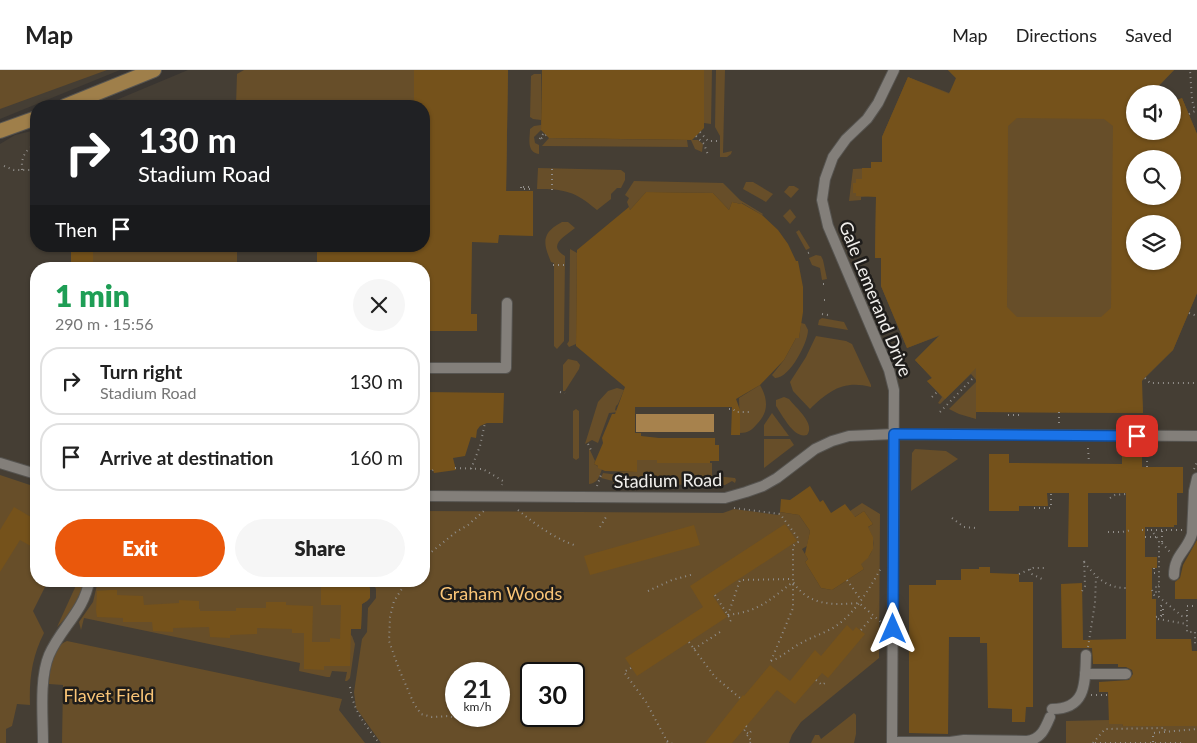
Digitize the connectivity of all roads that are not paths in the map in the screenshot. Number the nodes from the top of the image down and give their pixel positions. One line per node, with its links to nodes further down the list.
1 (154, 70): 3 (main road)
2 (894, 70): 8 (street, Gale Lemerand Drive)
3 (80, 100)
4 (30, 120): 5 (main road)
5 (0, 131)
6 (507, 303): 7 (street)
7 (430, 368)
8 (894, 434): 9 (street, Stadium Road); 13 (street, Stadium Road); 20 (street, Gale Lemerand Drive)
9 (1197, 436)
10 (0, 463): 11 (street)
11 (30, 472)
12 (1197, 478): 14 (street)
13 (430, 496)
14 (1174, 575)
15 (88, 587): 19 (street)
16 (1086, 655): 17 (street)
17 (1086, 674): 18 (street); 20 (street)
18 (1126, 674)
19 (43, 743)
20 (892, 743)

